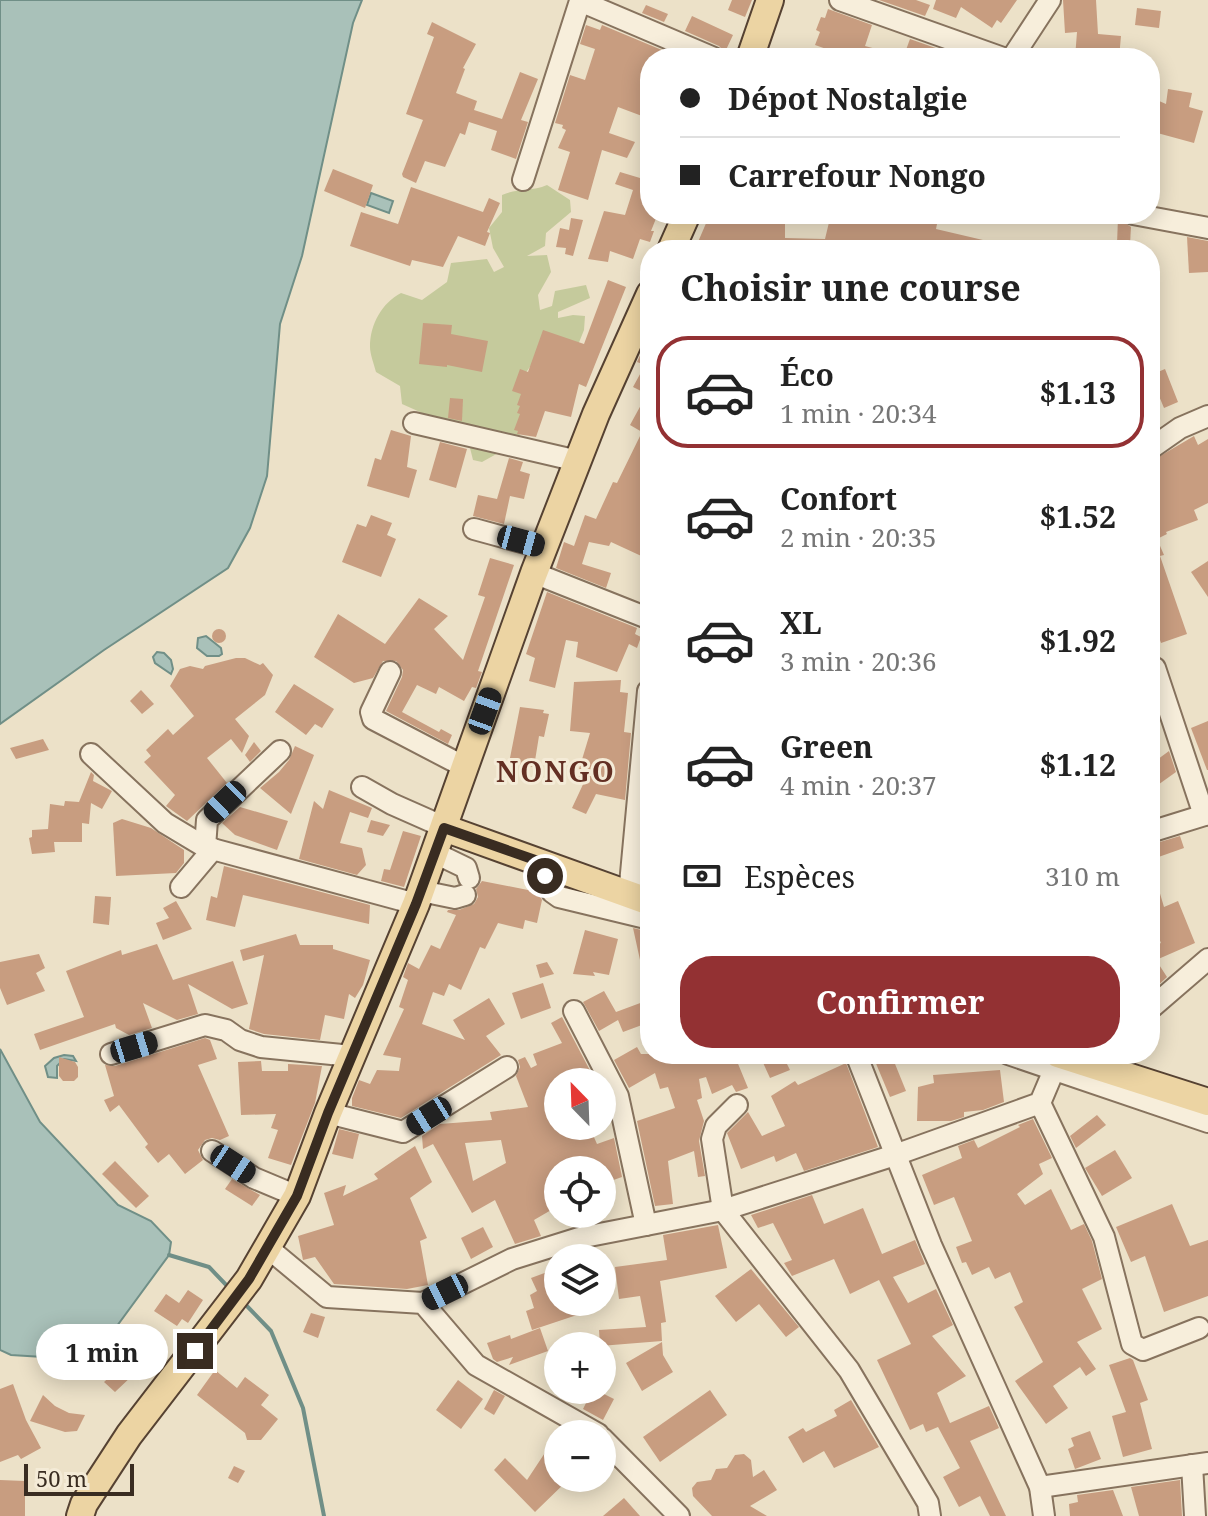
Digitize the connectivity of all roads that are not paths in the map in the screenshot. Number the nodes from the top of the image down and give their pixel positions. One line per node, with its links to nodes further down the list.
1 (770, 0): 5 (main road)
2 (840, 0): 6 (street)
3 (1050, 0): 7 (street)
4 (690, 48): 8 (street)
5 (753, 48)
6 (975, 48)
7 (1019, 48)
8 (523, 180)
9 (1160, 219): 10 (street)
10 (1208, 228)
11 (640, 323): 15 (main road)
12 (1208, 416): 14 (street)
13 (414, 423): 15 (street)
14 (1160, 442)
15 (578, 461): 17 (main road)
16 (474, 529): 17 (street)
17 (544, 548): 18 (main road)
18 (534, 573): 19 (street); 24 (main road)
19 (640, 615)
20 (390, 672): 24 (street)
21 (1160, 682): 26 (street)
22 (280, 751): 29 (street)
23 (91, 754): 29 (street)
24 (465, 767): 28 (main road)
25 (362, 787): 28 (street)
26 (1206, 814): 27 (street)
27 (1160, 829)
28 (441, 836): 30 (main road); 32 (main road); 32 (street)
29 (209, 848): 31 (street); 32 (street)
30 (538, 861): 33 (main road); 34 (street)
31 (181, 887)
32 (419, 898): 39 (main road)
33 (639, 899)
34 (640, 917)
35 (1208, 959): 36 (street)
36 (1160, 1000)
37 (574, 1011): 54 (street)
38 (111, 1054): 39 (street)
39 (352, 1056): 48 (main road)
40 (860, 1064): 51 (street)
41 (1055, 1064): 46 (street)
42 (1061, 1064): 49 (street)
43 (1105, 1064): 45 (main road)
44 (507, 1067): 48 (street)
45 (1208, 1102)
46 (1040, 1103): 51 (street); 57 (street)
47 (737, 1105): 53 (street)
48 (328, 1113): 52 (main road)
49 (1208, 1122)
50 (212, 1151): 52 (street)
51 (895, 1155): 53 (street); 61 (street)
52 (297, 1196): 55 (main road)
53 (723, 1210): 54 (street); 64 (street)
54 (646, 1225): 56 (street)
55 (268, 1248): 56 (street); 62 (main road)
56 (423, 1303): 58 (street)
57 (1199, 1328)
58 (572, 1420)
59 (616, 1452): 63 (street)
60 (1200, 1464): 61 (street); 66 (street)
61 (1040, 1487): 65 (street)
62 (80, 1516)
63 (679, 1516)
64 (930, 1516)
65 (1044, 1516)
66 (1195, 1516)

